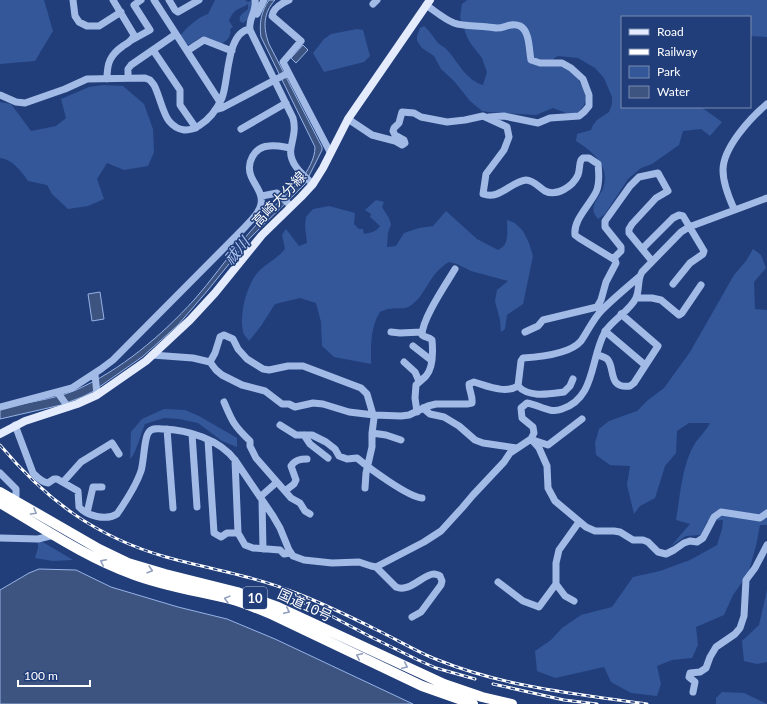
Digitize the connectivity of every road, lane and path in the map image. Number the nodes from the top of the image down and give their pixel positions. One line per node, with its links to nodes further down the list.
1 (73, 0): 11 (street)
2 (113, 0): 11 (street)
3 (141, 0): 15 (street)
4 (154, 0): 13 (street)
5 (169, 0): 6 (street)
6 (198, 0)
7 (255, 0): 12 (street)
8 (264, 0): 14 (street)
9 (289, 0): 19 (street)
10 (428, 2): 28 (street); 29 (main road, 高崎大分線)
11 (120, 12): 15 (street)
12 (250, 29): 14 (street); 18 (street)
13 (176, 34): 16 (street); 17 (street)
14 (253, 38): 22 (street)
15 (130, 41): 21 (street)
16 (153, 50): 20 (street); 30 (street)
17 (187, 51): 18 (street); 24 (street)
18 (232, 51): 24 (street)
19 (287, 73): 22 (street); 33 (street)
20 (128, 78): 21 (street); 30 (street)
21 (107, 79): 23 (street)
22 (276, 79): 25 (street); 27 (street)
23 (0, 95)
24 (220, 102): 27 (street)
25 (286, 103): 31 (street); 32 (street)
26 (767, 104): 38 (street)
27 (215, 110): 30 (street)
28 (488, 117): 29 (street); 41 (street)
29 (348, 118): 33 (main road, 高崎大分線)
30 (196, 128)
31 (241, 128)
32 (291, 148): 34 (street); 35 (street)
33 (330, 152): 34 (main road, 高崎大分線)
34 (311, 182): 37 (main road, 高崎大分線)
35 (262, 196): 37 (street); 61 (street)
36 (767, 198): 38 (street)
37 (290, 206): 55 (main road, 高崎大分線)
38 (734, 209): 39 (street)
39 (688, 227): 40 (street); 42 (street); 45 (street)
40 (643, 248): 41 (street); 42 (street)
41 (614, 258): 48 (street)
42 (652, 261): 44 (street)
43 (455, 269): 52 (street)
44 (639, 277): 47 (street); 48 (street)
45 (673, 284)
46 (701, 285): 47 (street)
47 (636, 298): 49 (street)
48 (599, 309): 53 (street); 64 (street)
49 (621, 314): 50 (street); 60 (street)
50 (605, 331): 56 (street); 60 (street)
51 (391, 332): 52 (street)
52 (422, 332): 57 (street)
53 (525, 332)
54 (413, 346): 57 (street)
55 (152, 355): 58 (street); 65 (main road, 高崎大分線)
56 (597, 355): 60 (street); 80 (street)
57 (432, 360): 63 (street)
58 (210, 362): 71 (street); 71 (street)
59 (404, 362): 63 (street)
60 (645, 365)
61 (95, 375): 65 (street); 66 (street)
62 (573, 379): 64 (street)
63 (419, 381): 70 (street)
64 (518, 386): 70 (street)
65 (97, 392): 68 (main road, 高崎大分線)
66 (58, 394): 68 (street); 69 (street)
67 (224, 402): 91 (street)
68 (68, 406): 73 (main road, 高崎大分線)
69 (0, 407)
70 (420, 410): 71 (street); 83 (street)
71 (374, 415): 76 (street)
72 (582, 419): 80 (street)
73 (15, 425): 77 (main road, 高崎大分線); 90 (street)
74 (280, 425): 79 (street)
75 (167, 429): 78 (street); 101 (street); 102 (street)
76 (372, 433): 82 (street); 88 (street)
77 (0, 434)
78 (192, 434): 81 (street); 100 (street)
79 (304, 435): 85 (street); 88 (street)
80 (531, 439): 83 (street); 105 (street)
81 (208, 440): 87 (street); 106 (street)
82 (401, 440)
83 (516, 448): 112 (street)
84 (119, 454): 90 (street)
85 (328, 458)
86 (307, 459): 94 (street)
87 (235, 460): 96 (street); 106 (street)
88 (368, 467): 93 (street); 97 (street)
89 (0, 473): 98 (street)
90 (64, 482): 102 (street)
91 (277, 482): 94 (street); 96 (street)
92 (102, 487): 102 (street)
93 (365, 488)
94 (285, 491): 104 (street)
95 (0, 492): 98 (highway, 国道10号 / 10)
96 (261, 498): 110 (street); 111 (street)
97 (422, 498)
98 (14, 500): 119 (highway, 国道10号 / 10, one-way to 119)
99 (0, 503): 107 (highway, 国道10号 / 10)
100 (197, 507)
101 (173, 508)
102 (87, 513)
103 (767, 513): 105 (street)
104 (310, 514)
105 (579, 522): 114 (street)
106 (238, 533): 110 (street)
107 (54, 535): 108 (street); 118 (highway, 国道10号 / 10, one-way to 107)
108 (0, 538)
109 (767, 545): 117 (street)
110 (263, 549): 111 (street)
111 (291, 553): 112 (street)
112 (376, 567): 116 (street)
113 (498, 582): 114 (street)
114 (556, 584): 115 (street)
115 (574, 601)
116 (412, 617)
117 (693, 692)
118 (473, 704)
119 (512, 704)

